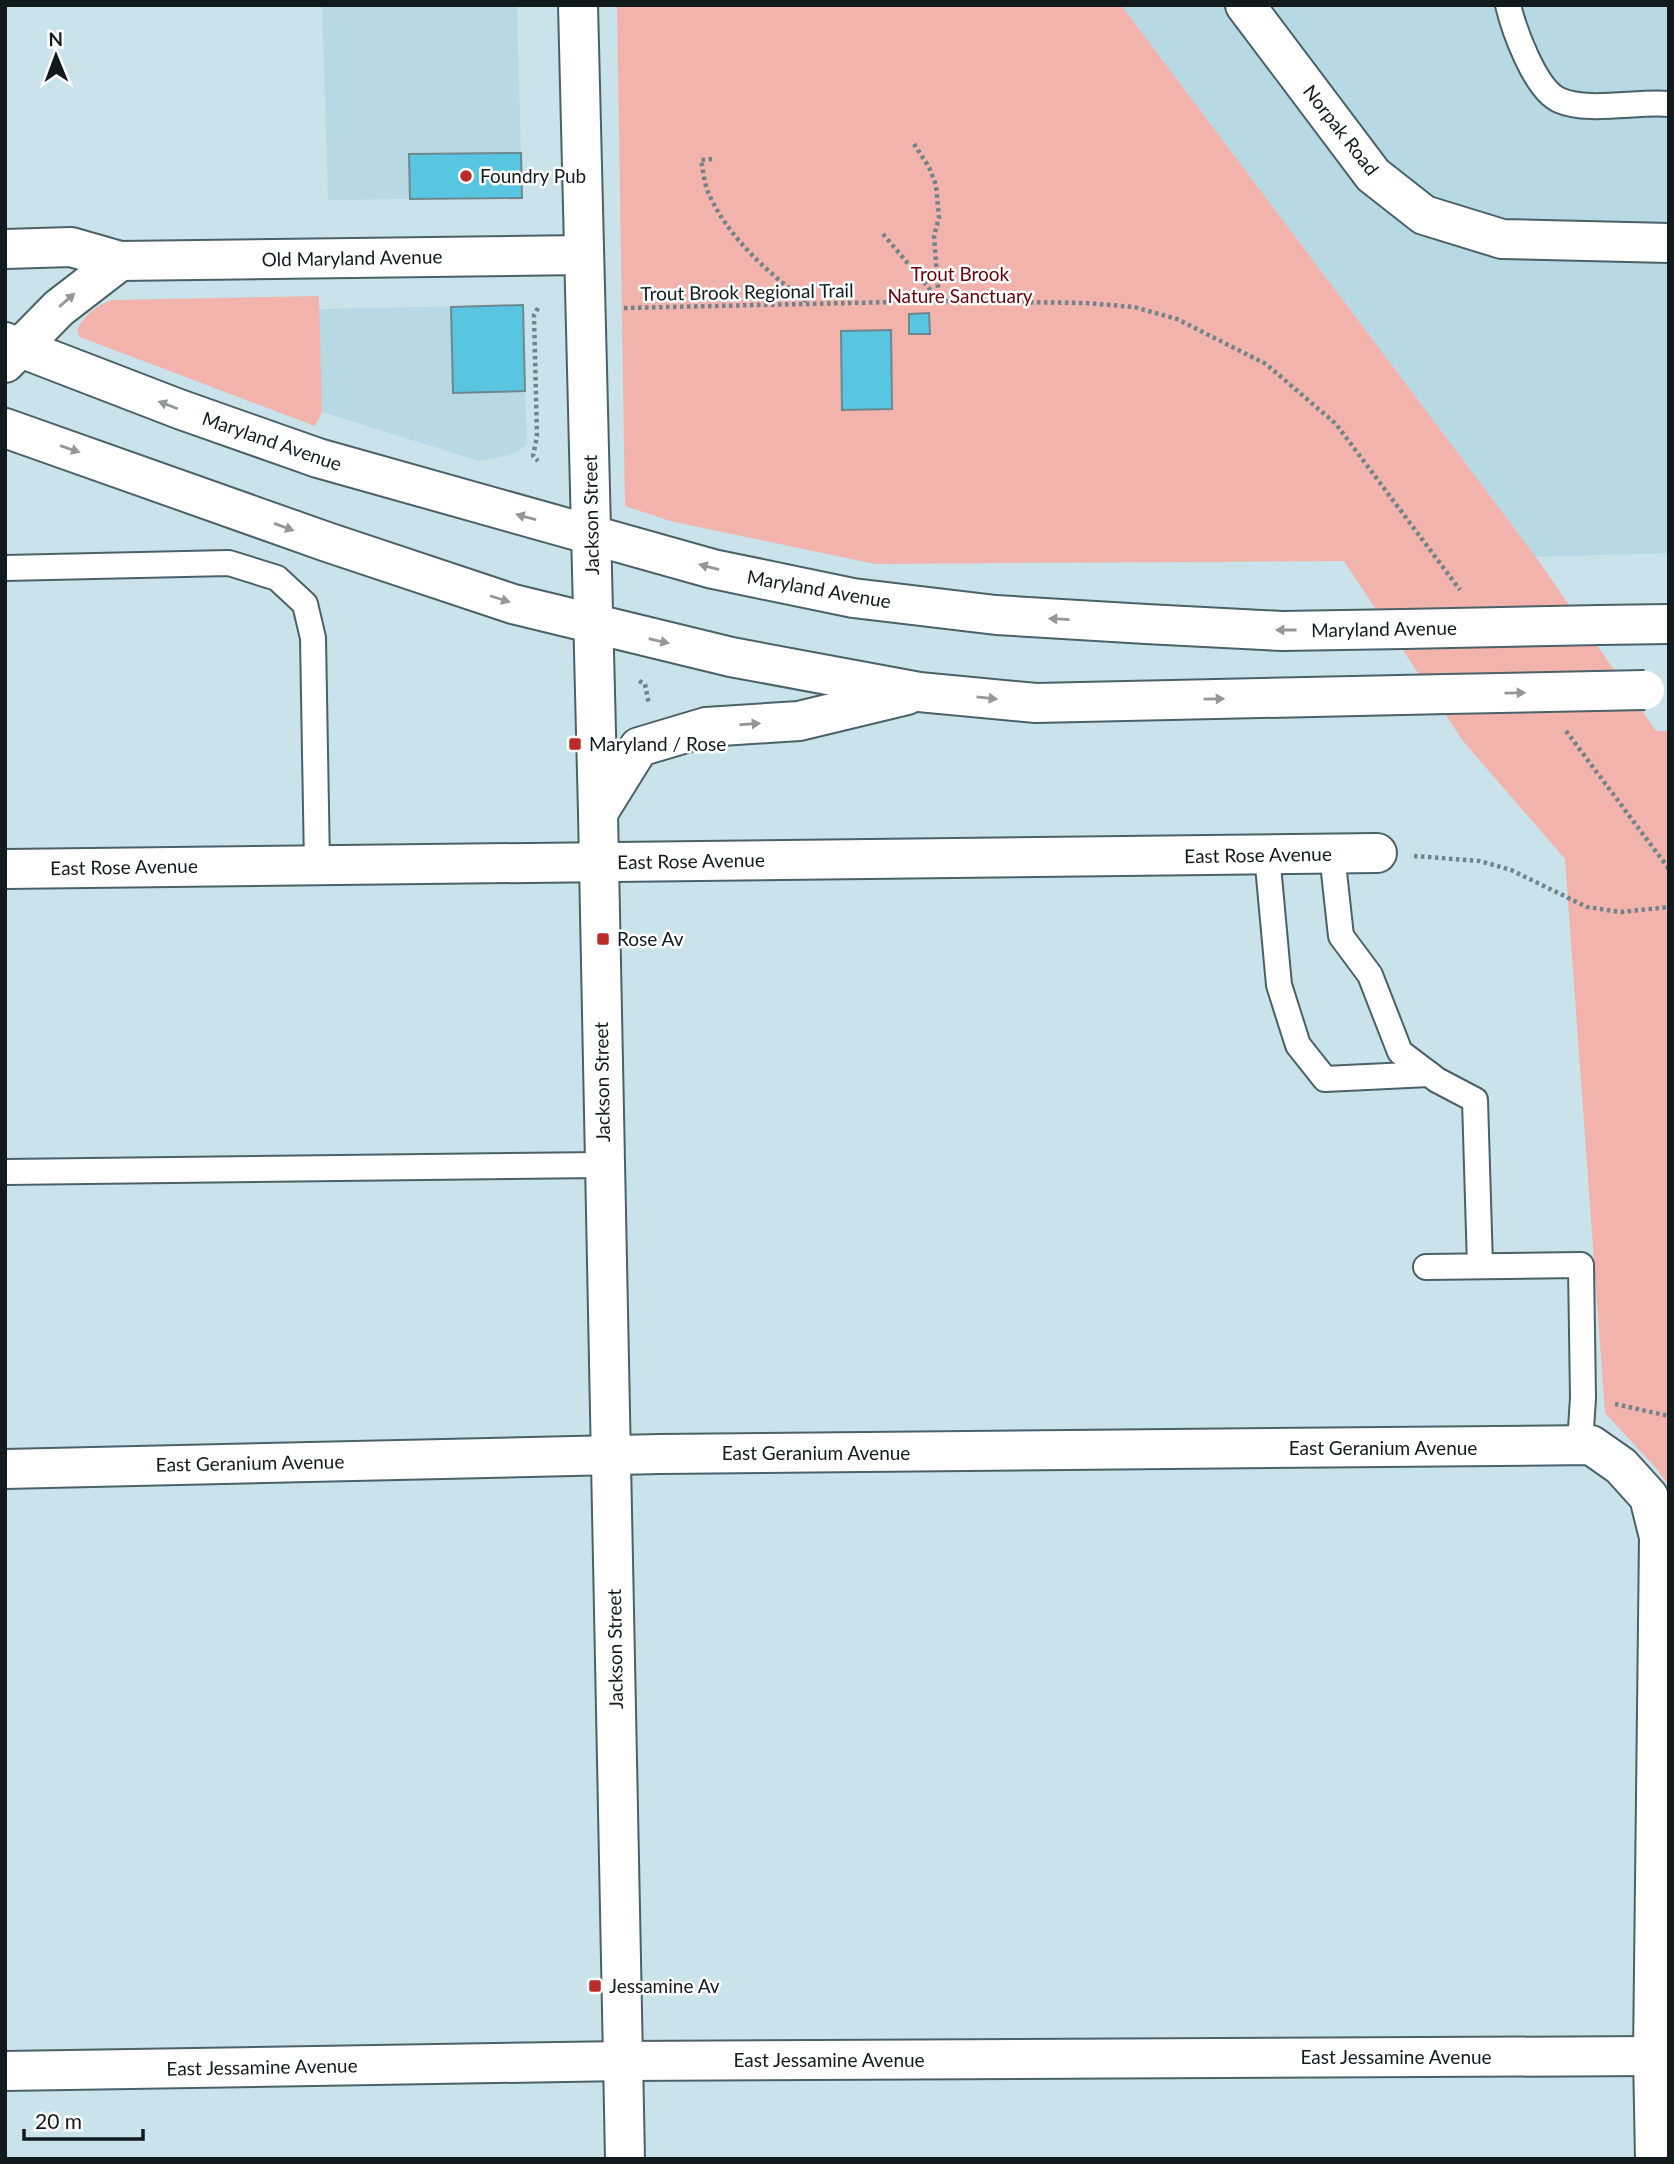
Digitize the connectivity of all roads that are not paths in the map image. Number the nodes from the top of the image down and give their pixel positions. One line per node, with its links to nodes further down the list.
1 (578, 5): 7 (street, Jackson Street)
2 (1245, 5): 5 (street, Norpak Road)
3 (1508, 5): 4 (lane)
4 (1669, 104)
5 (1669, 243)
6 (5, 249): 8 (street, Old Maryland Avenue)
7 (584, 255): 8 (street, Old Maryland Avenue); 11 (street, Jackson Street)
8 (120, 261): 9 (street, one-way to 8)
9 (11, 351): 11 (street, Maryland Avenue, one-way to 9)
10 (5, 428): 13 (street, one-way to 13)
11 (592, 534): 13 (street, Jackson Street); 14 (street, Maryland Avenue, one-way to 11, bridge)
12 (5, 568): 22 (lane)
13 (592, 624): 16 (street, one-way to 16); 17 (street, Jackson Street)
14 (1669, 624)
15 (1657, 690): 16 (street, one-way to 15, bridge)
16 (919, 692): 17 (street, one-way to 16)
17 (598, 813): 21 (street, Jackson Street)
18 (1377, 853): 19 (street, East Rose Avenue)
19 (1332, 854): 20 (street, East Rose Avenue); 24 (lane)
20 (1267, 855): 21 (street, East Rose Avenue); 24 (lane)
21 (599, 862): 22 (street, East Rose Avenue); 25 (street, Jackson Street)
22 (317, 865): 23 (street, East Rose Avenue)
23 (5, 869)
24 (1429, 1074): 27 (lane)
25 (603, 1165): 26 (lane); 30 (street, Jackson Street)
26 (5, 1172)
27 (1480, 1266): 28 (lane); 29 (lane)
28 (1426, 1267)
29 (1580, 1444): 30 (street, East Geranium Avenue); 32 (street, East Geranium Avenue)
30 (611, 1455): 31 (street, East Geranium Avenue); 33 (street, Jackson Street)
31 (5, 1469)
32 (1661, 2056): 33 (street, East Jessamine Avenue); 36 (street, East Geranium Avenue)
33 (624, 2061): 34 (street, East Jessamine Avenue); 35 (street, Jackson Street)
34 (5, 2071)
35 (625, 2159)
36 (1655, 2159)

